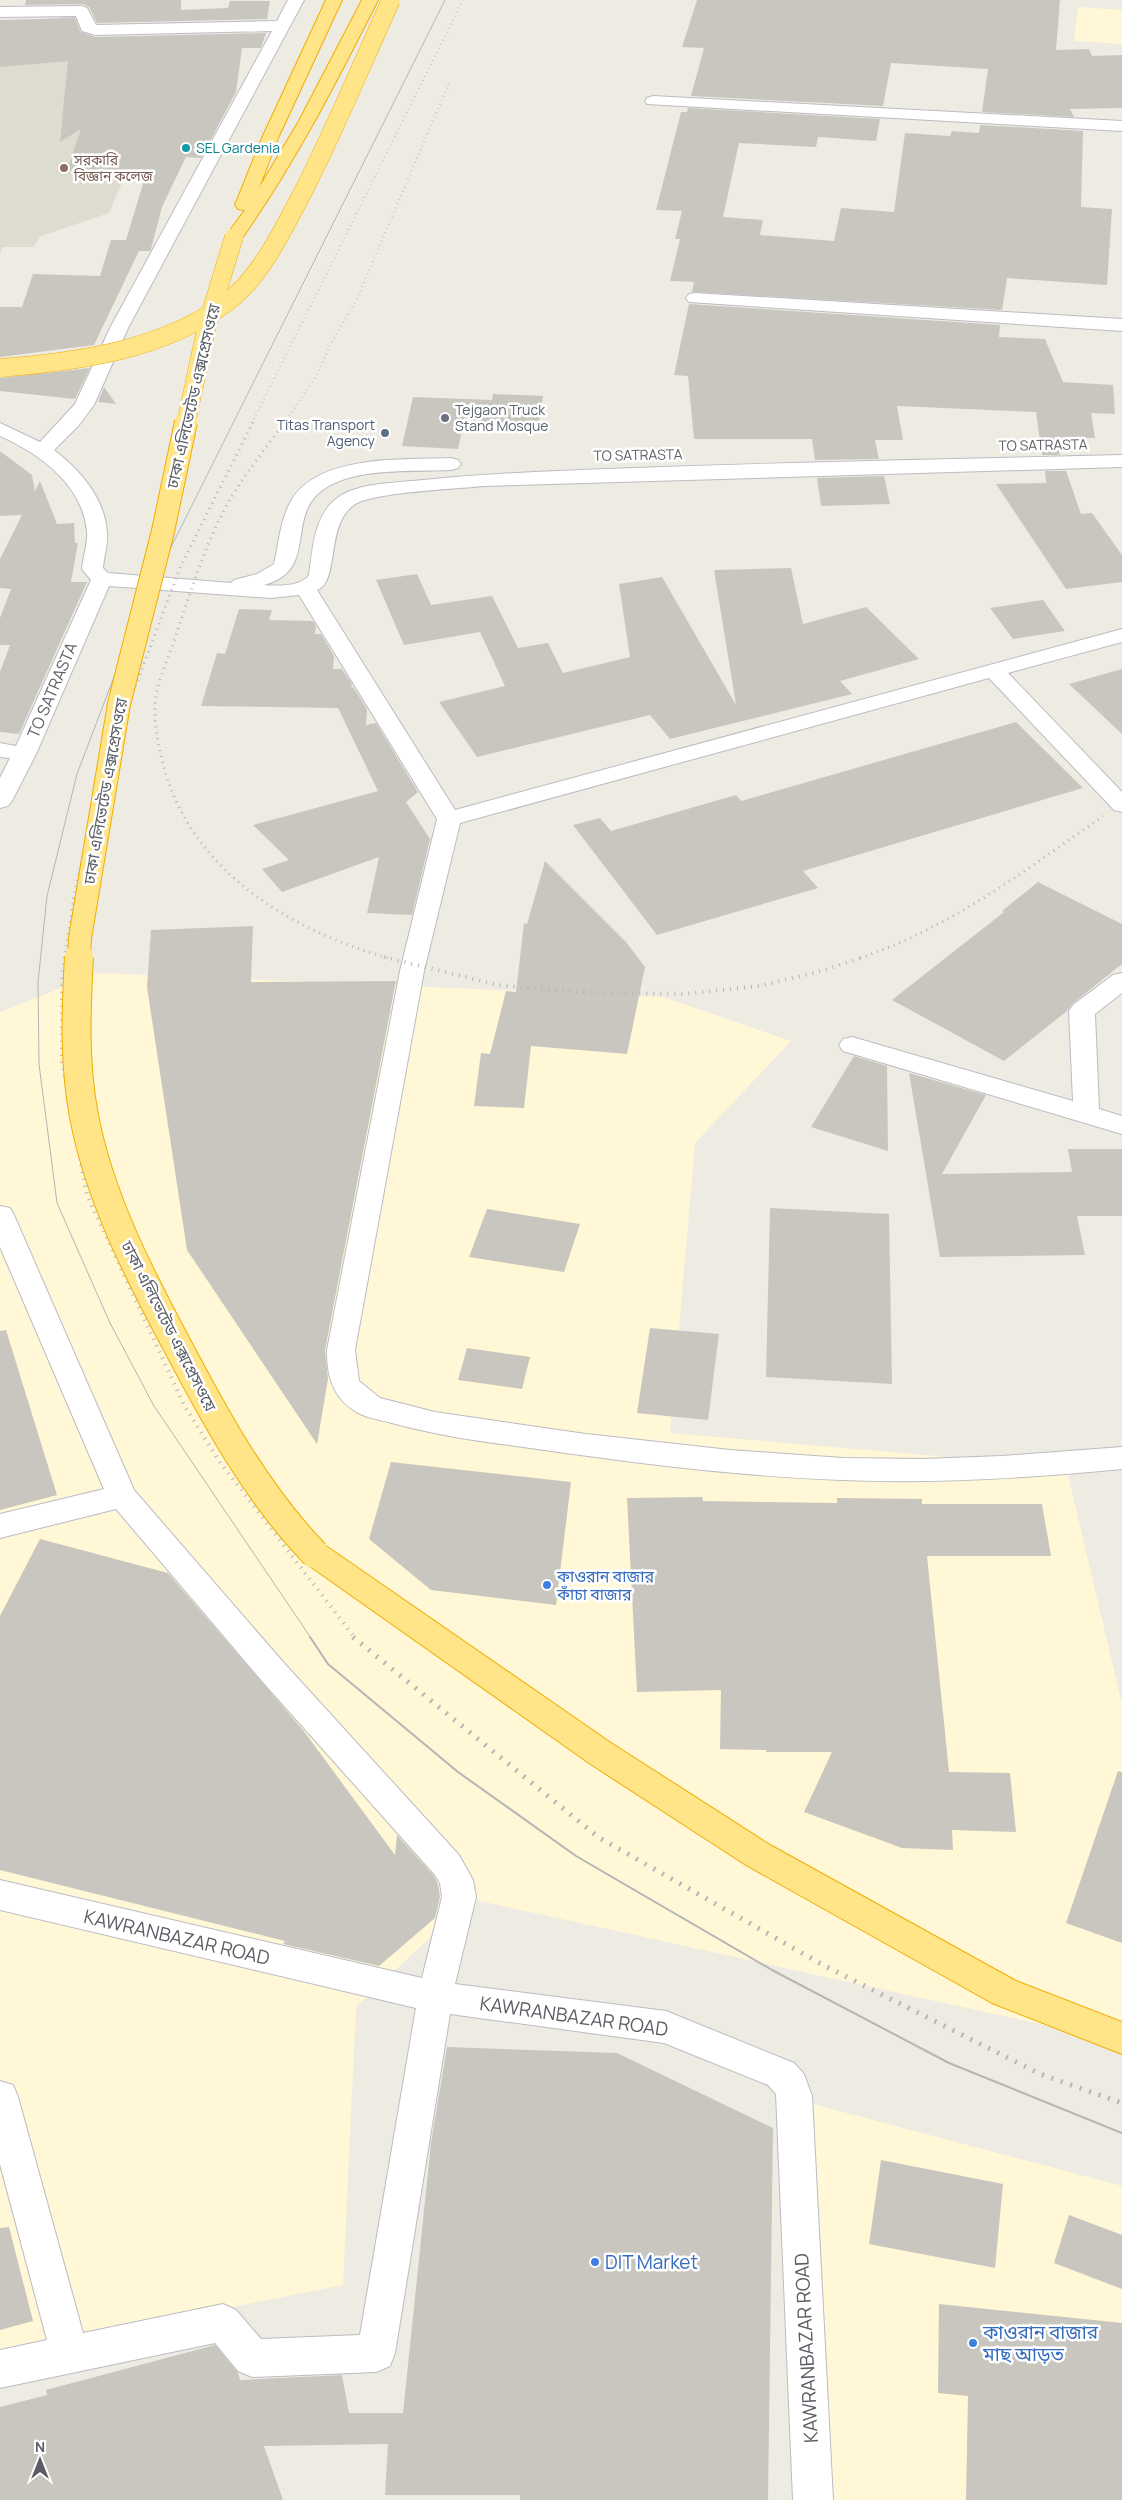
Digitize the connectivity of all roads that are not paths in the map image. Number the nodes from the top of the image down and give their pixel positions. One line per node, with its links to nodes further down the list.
1 (296, 0): 6 (street)
2 (334, 0): 9 (highway, ঢাকা এলিভেটেড এক্সপ্রেসওয়ে)
3 (370, 0): 9 (highway)
4 (391, 0): 12 (highway, bridge)
5 (0, 12): 6 (street)
6 (281, 26): 15 (street)
7 (653, 101): 8 (street)
8 (1122, 126)
9 (234, 237): 40 (highway, ঢাকা এলিভেটেড এক্সপ্রেসওয়ে, bridge)
10 (695, 298): 11 (street)
11 (1122, 325)
12 (0, 368)
13 (0, 429): 15 (street)
14 (1122, 443): 17 (street, TO SATRASTA)
15 (42, 451): 20 (street)
16 (1122, 461): 17 (street)
17 (596, 466): 18 (street, TO SATRASTA); 19 (street)
18 (360, 471): 19 (street); 21 (street, TO SATRASTA)
19 (370, 492): 22 (street)
20 (102, 579): 21 (street); 26 (street, TO SATRASTA)
21 (220, 586): 22 (street)
22 (305, 588): 29 (street)
23 (1122, 635): 24 (street)
24 (994, 671): 28 (street); 29 (street)
25 (0, 750): 26 (street)
26 (25, 754): 27 (street, TO SATRASTA)
27 (0, 801)
28 (1122, 805)
29 (449, 819): 35 (street)
30 (1122, 981): 32 (street)
31 (852, 1045): 32 (street)
32 (1086, 1113): 33 (street)
33 (1122, 1125)
34 (0, 1215): 36 (street)
35 (1122, 1458)
36 (122, 1496): 37 (street); 39 (street)
37 (0, 1526)
38 (0, 1895): 39 (street, KAWRANBAZAR ROAD)
39 (435, 1997): 42 (street); 44 (street, KAWRANBAZAR ROAD)
40 (1122, 2038)
41 (0, 2097): 42 (street)
42 (70, 2355): 43 (street)
43 (0, 2369)
44 (813, 2500)

